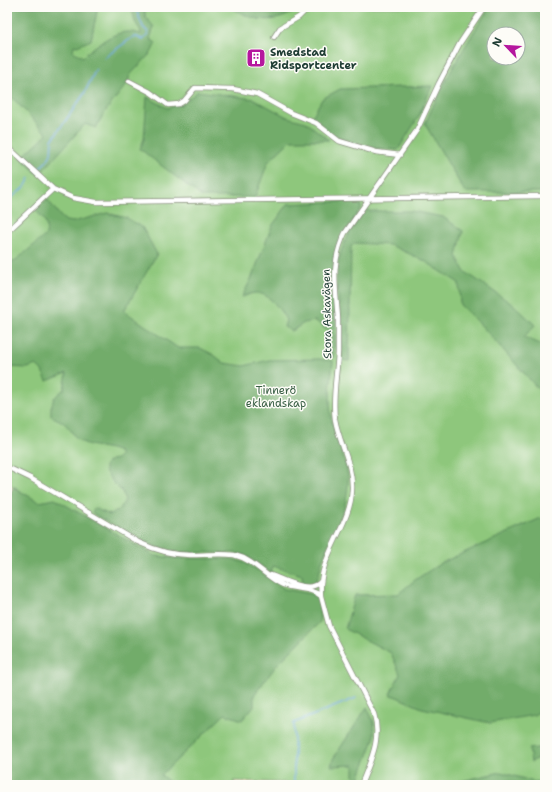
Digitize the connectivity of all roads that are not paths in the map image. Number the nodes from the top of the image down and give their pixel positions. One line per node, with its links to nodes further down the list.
1 (309, 7): 3 (street)
2 (484, 7): 6 (street, Stora Askavägen)
3 (274, 37)
4 (129, 81): 6 (street)
5 (7, 146): 7 (street)
6 (400, 155): 9 (street, Stora Askavägen)
7 (52, 189): 9 (street); 10 (street)
8 (545, 196): 9 (street)
9 (370, 198): 13 (street, Stora Askavägen)
10 (7, 232)
11 (7, 467): 12 (street)
12 (267, 573): 13 (street); 14 (street)
13 (321, 581): 14 (street, Stora Askavägen)
14 (321, 596): 15 (street, Stora Askavägen)
15 (361, 785)

